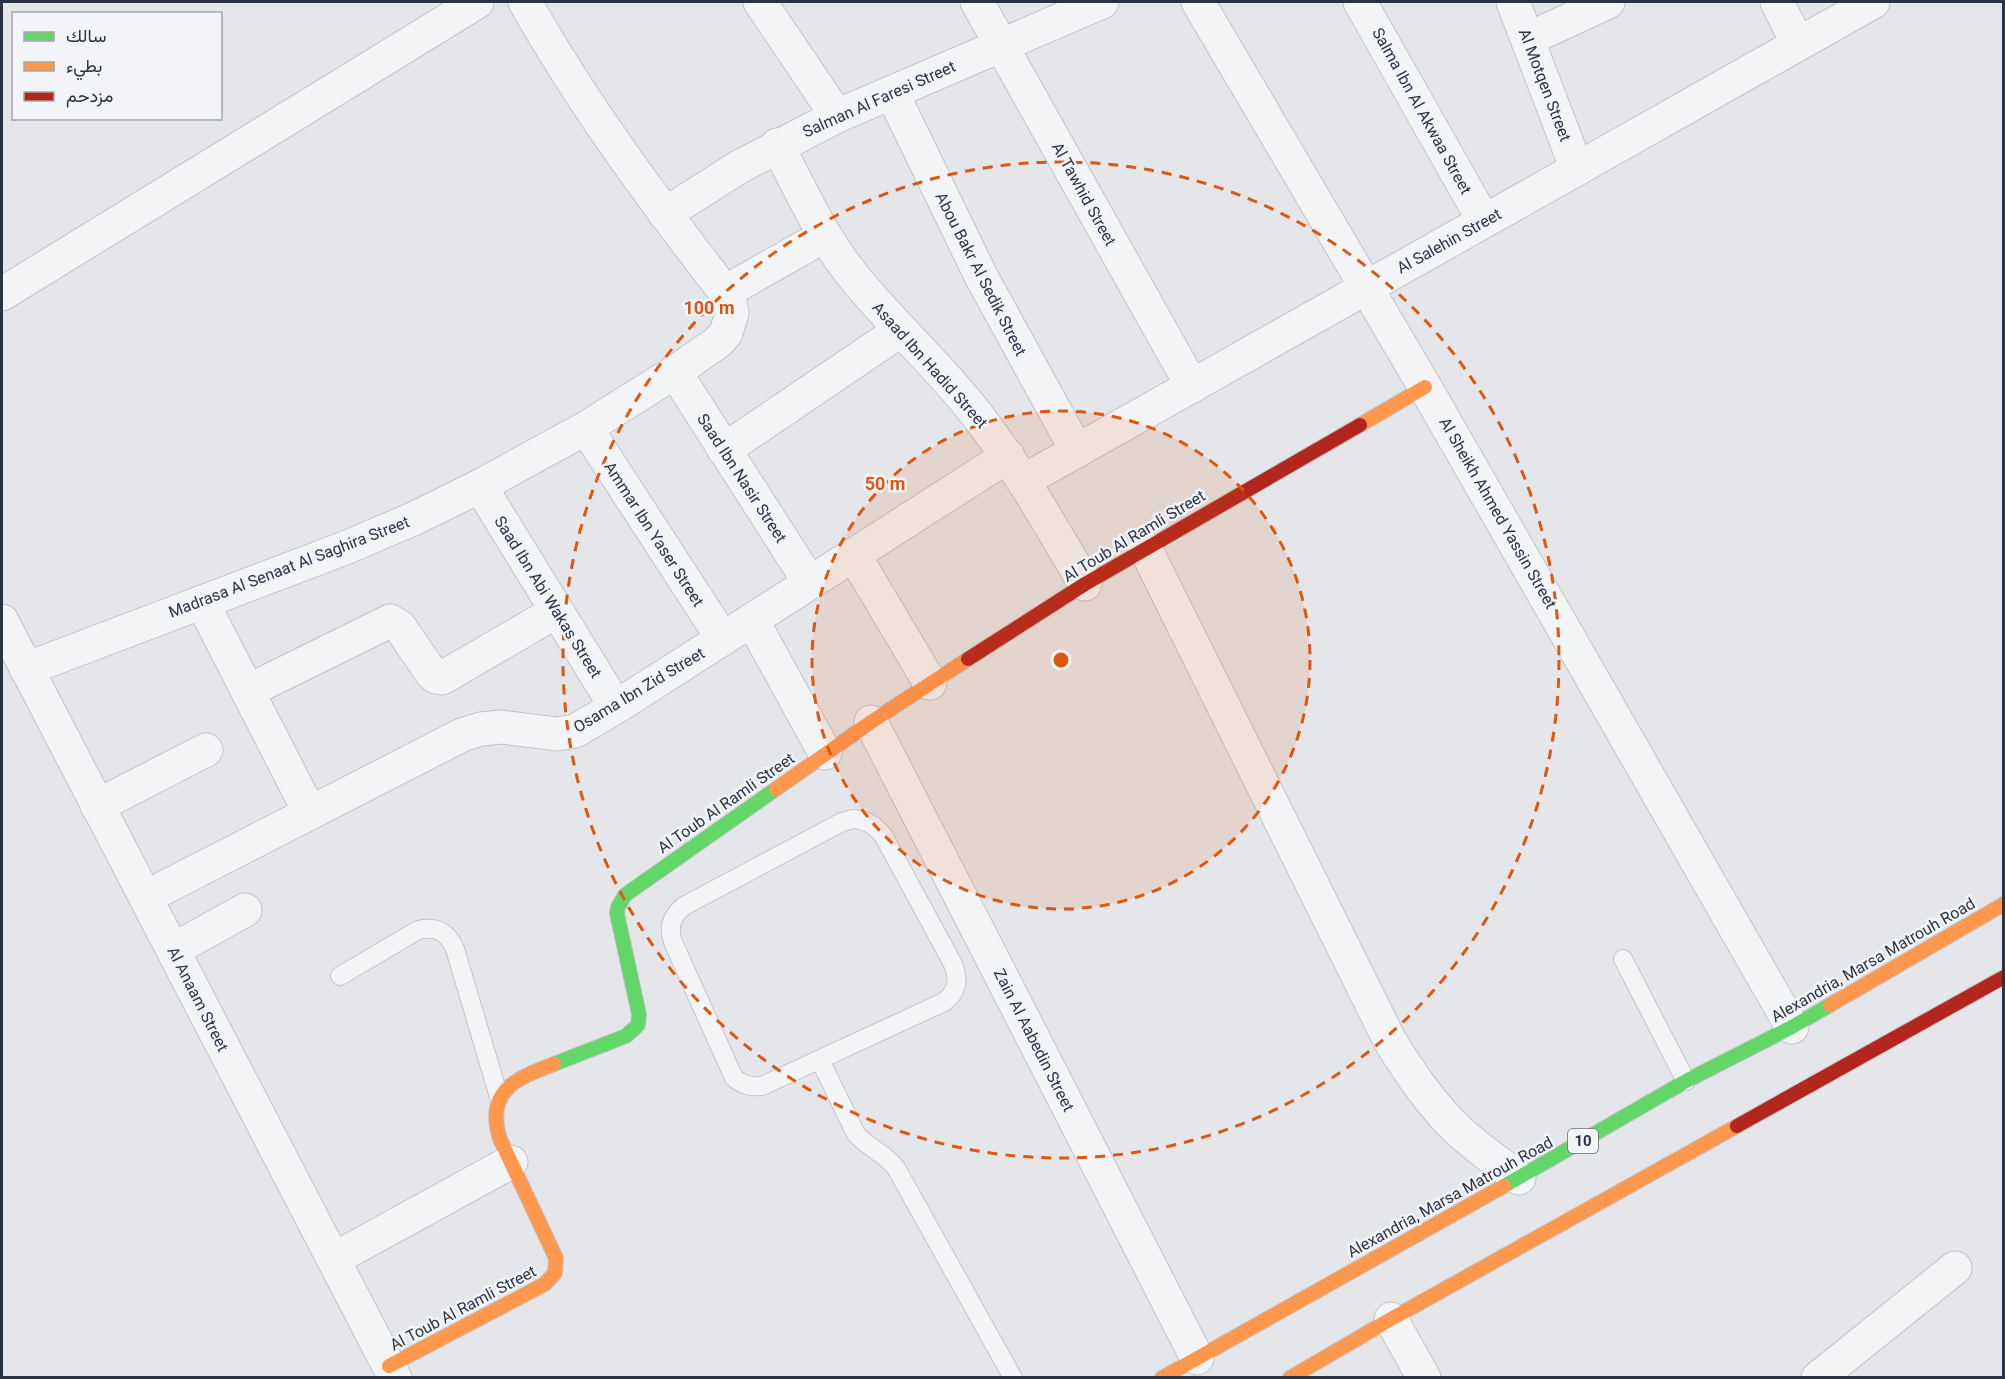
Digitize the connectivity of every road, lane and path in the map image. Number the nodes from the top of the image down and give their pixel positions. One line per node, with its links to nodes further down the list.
1 (477, 2): 24 (street)
2 (525, 2): 19 (street, Madrasa Al Senaat Al Saghira Street)
3 (760, 2): 16 (street)
4 (977, 2): 14 (street, Al Tawhid Street)
5 (1102, 2): 14 (street, Salman Al Faresi Street)
6 (1198, 2): 22 (street, Al Sheikh Ahmed Yassin Street)
7 (1360, 2): 20 (street, Salma Ibn Al Akwaa Street)
8 (1513, 2): 12 (street, Al Motqen Street)
9 (1608, 2): 12 (street)
10 (1777, 2): 13 (street)
11 (1874, 2): 13 (street, Al Salehin Street)
12 (1528, 39): 18 (street, Al Motqen Street)
13 (1798, 44): 18 (street, Al Salehin Street)
14 (1001, 45): 15 (street, Salman Al Faresi Street); 27 (street, Al Tawhid Street)
15 (892, 93): 16 (street, Salman Al Faresi Street); 31 (street, Abou Bakr Al Sedik Street)
16 (837, 116): 17 (street, Salman Al Faresi Street)
17 (777, 145): 19 (street, Salman Al Faresi Street); 21 (street, Asaad Ibn Hadid Street)
18 (1577, 169): 20 (street, Al Salehin Street)
19 (665, 214): 23 (street, Madrasa Al Senaat Al Saghira Street)
20 (1484, 221): 22 (street, Al Salehin Street)
21 (824, 236): 23 (street); 25 (street, Asaad Ibn Hadid Street)
22 (1366, 288): 27 (street, Al Salehin Street); 28 (street, Al Sheikh Ahmed Yassin Street)
23 (725, 292): 26 (street, Madrasa Al Senaat Al Saghira Street)
24 (2, 294)
25 (901, 330): 30 (street); 32 (street, Asaad Ibn Hadid Street)
26 (675, 372): 29 (street, Madrasa Al Senaat Al Saghira Street); 30 (street, Saad Ibn Nasir Street)
27 (1192, 386): 31 (street, Al Salehin Street)
28 (1425, 387): 34 (main road, Al Toub Al Ramli Street); 59 (street, Al Sheikh Ahmed Yassin Street)
29 (586, 428): 33 (street, Madrasa Al Senaat Al Saghira Street); 42 (street, Ammar Ibn Yaser Street)
30 (724, 450): 36 (street, Saad Ibn Nasir Street)
31 (1077, 451): 32 (street, Al Salehin Street)
32 (1017, 468): 35 (street, Osama Ibn Zid Street); 37 (street, Asaad Ibn Hadid Street)
33 (480, 486): 38 (street, Madrasa Al Senaat Al Saghira Street); 39 (street, Saad Ibn Abi Wakas Street)
34 (1145, 548): 37 (main road, Al Toub Al Ramli Street); 64 (street)
35 (854, 555): 36 (street, Osama Ibn Zid Street); 44 (street)
36 (810, 583): 40 (street, Osama Ibn Zid Street)
37 (1085, 584): 44 (main road, Al Toub Al Ramli Street)
38 (202, 602): 43 (street, Madrasa Al Senaat Al Saghira Street); 45 (street)
39 (556, 611): 45 (street); 46 (street, Saad Ibn Abi Wakas Street)
40 (752, 620): 42 (street, Osama Ibn Zid Street); 49 (street)
41 (2, 621): 43 (street, Al Anaam Street)
42 (723, 639): 46 (street, Osama Ibn Zid Street)
43 (26, 669): 50 (street, Al Anaam Street)
44 (930, 683): 47 (main road, Al Toub Al Ramli Street)
45 (248, 691): 51 (street)
46 (616, 707): 51 (street, Osama Ibn Zid Street)
47 (871, 722): 49 (main road, Al Toub Al Ramli Street); 68 (street, Zain Al Aabedin Street)
48 (206, 750): 50 (street)
49 (825, 753): 62 (main road, Al Toub Al Ramli Street)
50 (98, 806): 52 (street, Al Anaam Street)
51 (310, 813): 52 (street, Osama Ibn Zid Street)
52 (146, 897): 55 (street, Al Anaam Street)
53 (2004, 904): 59 (main road, Alexandria, Marsa Matrouh Road / 10)
54 (245, 910): 55 (street)
55 (173, 950): 65 (street, Al Anaam Street)
56 (1623, 959): 61 (lane)
57 (340, 976): 62 (lane)
58 (2004, 977): 67 (main road)
59 (1792, 1027): 61 (main road, Alexandria, Marsa Matrouh Road / 10)
60 (820, 1060): 60 (lane); 71 (lane)
61 (1686, 1081): 64 (main road, Alexandria, Marsa Matrouh Road / 10)
62 (499, 1097): 63 (main road, Al Toub Al Ramli Street)
63 (511, 1162): 65 (street); 69 (main road, Al Toub Al Ramli Street)
64 (1519, 1178): 68 (main road, Alexandria, Marsa Matrouh Road / 10)
65 (334, 1259): 69 (street, Al Anaam Street)
66 (1955, 1268): 70 (street)
67 (1391, 1319): 73 (main road); 74 (street)
68 (1197, 1358): 72 (main road, Alexandria, Marsa Matrouh Road / 10)
69 (392, 1372)
70 (1834, 1372)
71 (1013, 1377)
72 (1162, 1377)
73 (1290, 1377)
74 (1424, 1377)

